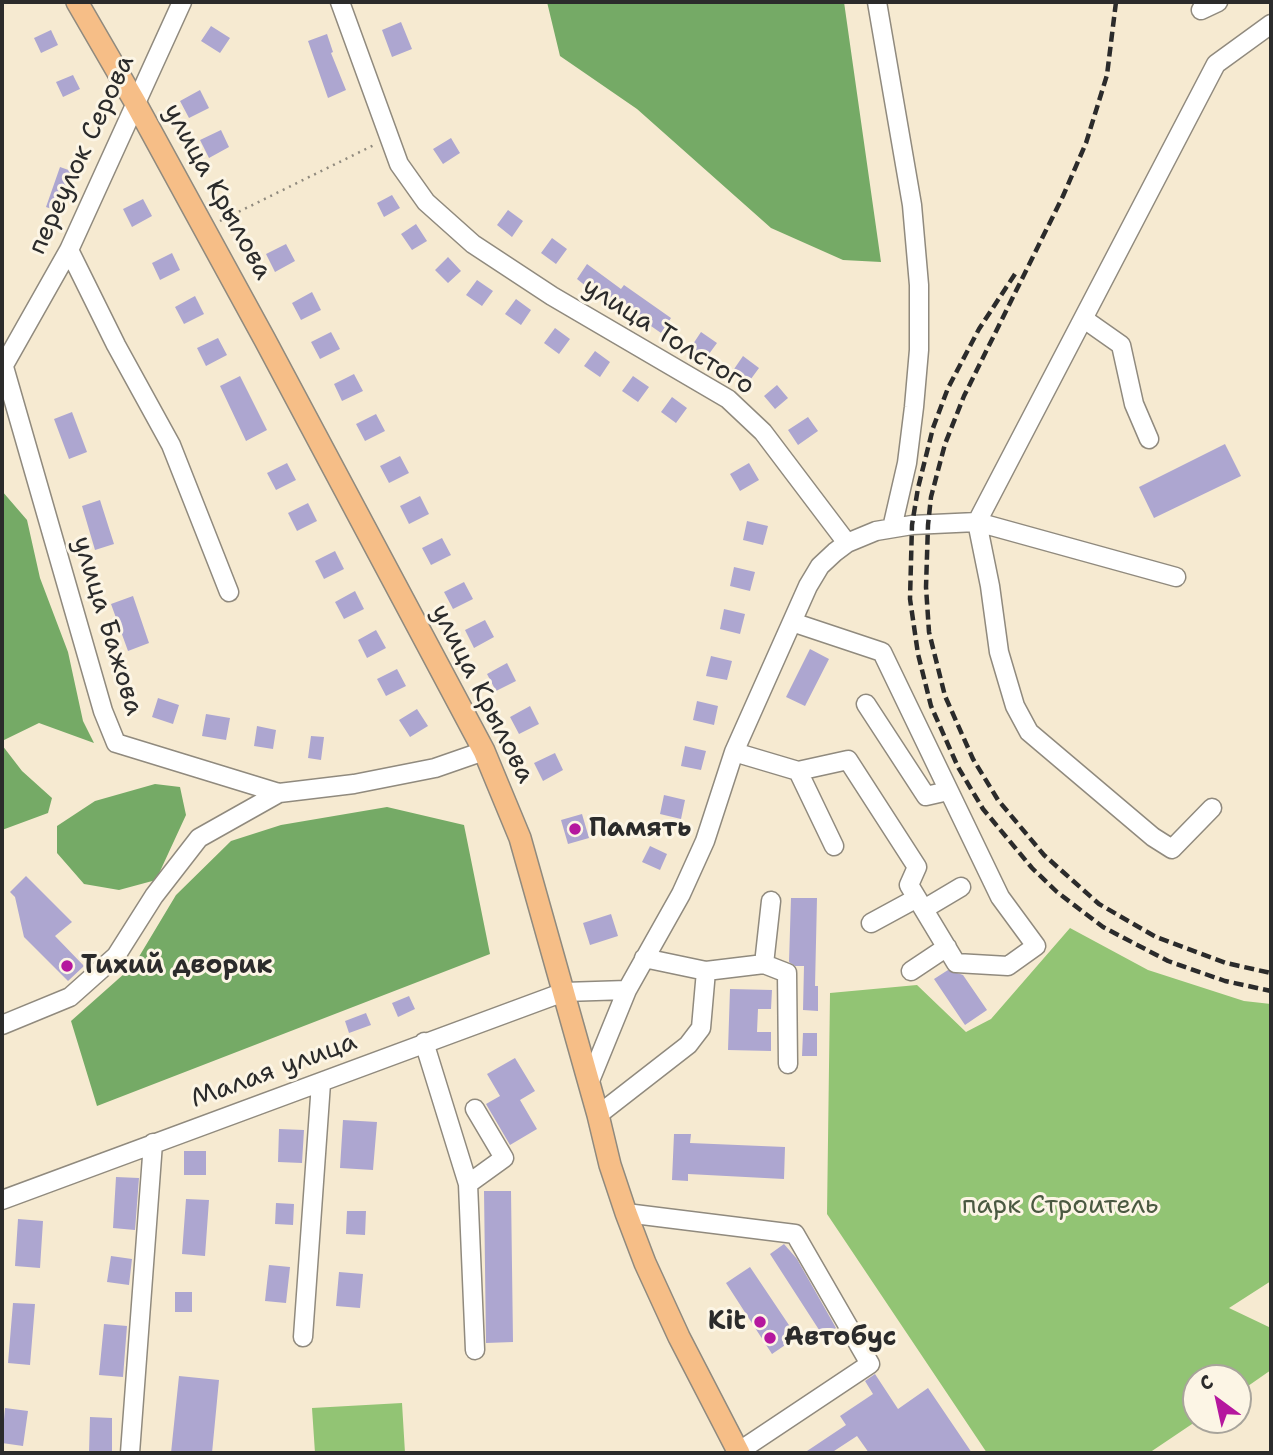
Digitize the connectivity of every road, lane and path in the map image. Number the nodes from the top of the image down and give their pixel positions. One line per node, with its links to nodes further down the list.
1 (77, 2): 8 (main road, улица Крылова)
2 (182, 2): 8 (street, переулок Серова)
3 (340, 2): 9 (street, улица Толстого)
4 (877, 2): 16 (street)
5 (1217, 2): 6 (street)
6 (1200, 10)
7 (1271, 24): 12 (street)
8 (135, 102): 10 (main road, улица Крылова); 11 (street, переулок Серова)
9 (390, 137): 10 (path); 17 (street, улица Толстого)
10 (204, 229): 22 (main road, улица Крылова)
11 (69, 250): 13 (street, переулок Серова); 19 (street)
12 (1084, 320): 14 (street); 15 (street)
13 (3, 363): 26 (street, улица Бажова)
14 (1149, 439)
15 (977, 522): 16 (street); 18 (street); 27 (street)
16 (892, 528): 17 (street)
17 (847, 543): 20 (street)
18 (1177, 577)
19 (229, 592)
20 (792, 622): 23 (street); 25 (street)
21 (866, 704): 25 (street)
22 (484, 751): 26 (street); 39 (main road, улица Крылова)
23 (734, 752): 24 (street); 34 (street)
24 (798, 771): 28 (street); 31 (street)
25 (948, 791): 33 (street)
26 (279, 793): 40 (street)
27 (1212, 808)
28 (834, 846)
29 (961, 887): 31 (street)
30 (771, 901): 35 (street)
31 (920, 903): 32 (street); 33 (street)
32 (871, 923)
33 (947, 947): 37 (street)
34 (644, 958): 36 (street); 38 (street)
35 (764, 964): 36 (street); 42 (street)
36 (706, 971): 46 (street)
37 (911, 971)
38 (627, 989): 39 (street, Малая улица); 44 (street)
39 (564, 992): 41 (street, Малая улица); 44 (main road, улица Крылова)
40 (2, 1025)
41 (424, 1042): 43 (street, Малая улица); 48 (street)
42 (788, 1064)
43 (321, 1083): 47 (street, Малая улица); 51 (street)
44 (589, 1083): 46 (main road, улица Крылова)
45 (475, 1109): 48 (street)
46 (598, 1115): 50 (main road, улица Крылова)
47 (153, 1143): 49 (street, Малая улица); 54 (street)
48 (468, 1184): 52 (street)
49 (2, 1200)
50 (626, 1213): 53 (main road, улица Крылова); 53 (street)
51 (303, 1337)
52 (475, 1350)
53 (738, 1452)
54 (130, 1453)

